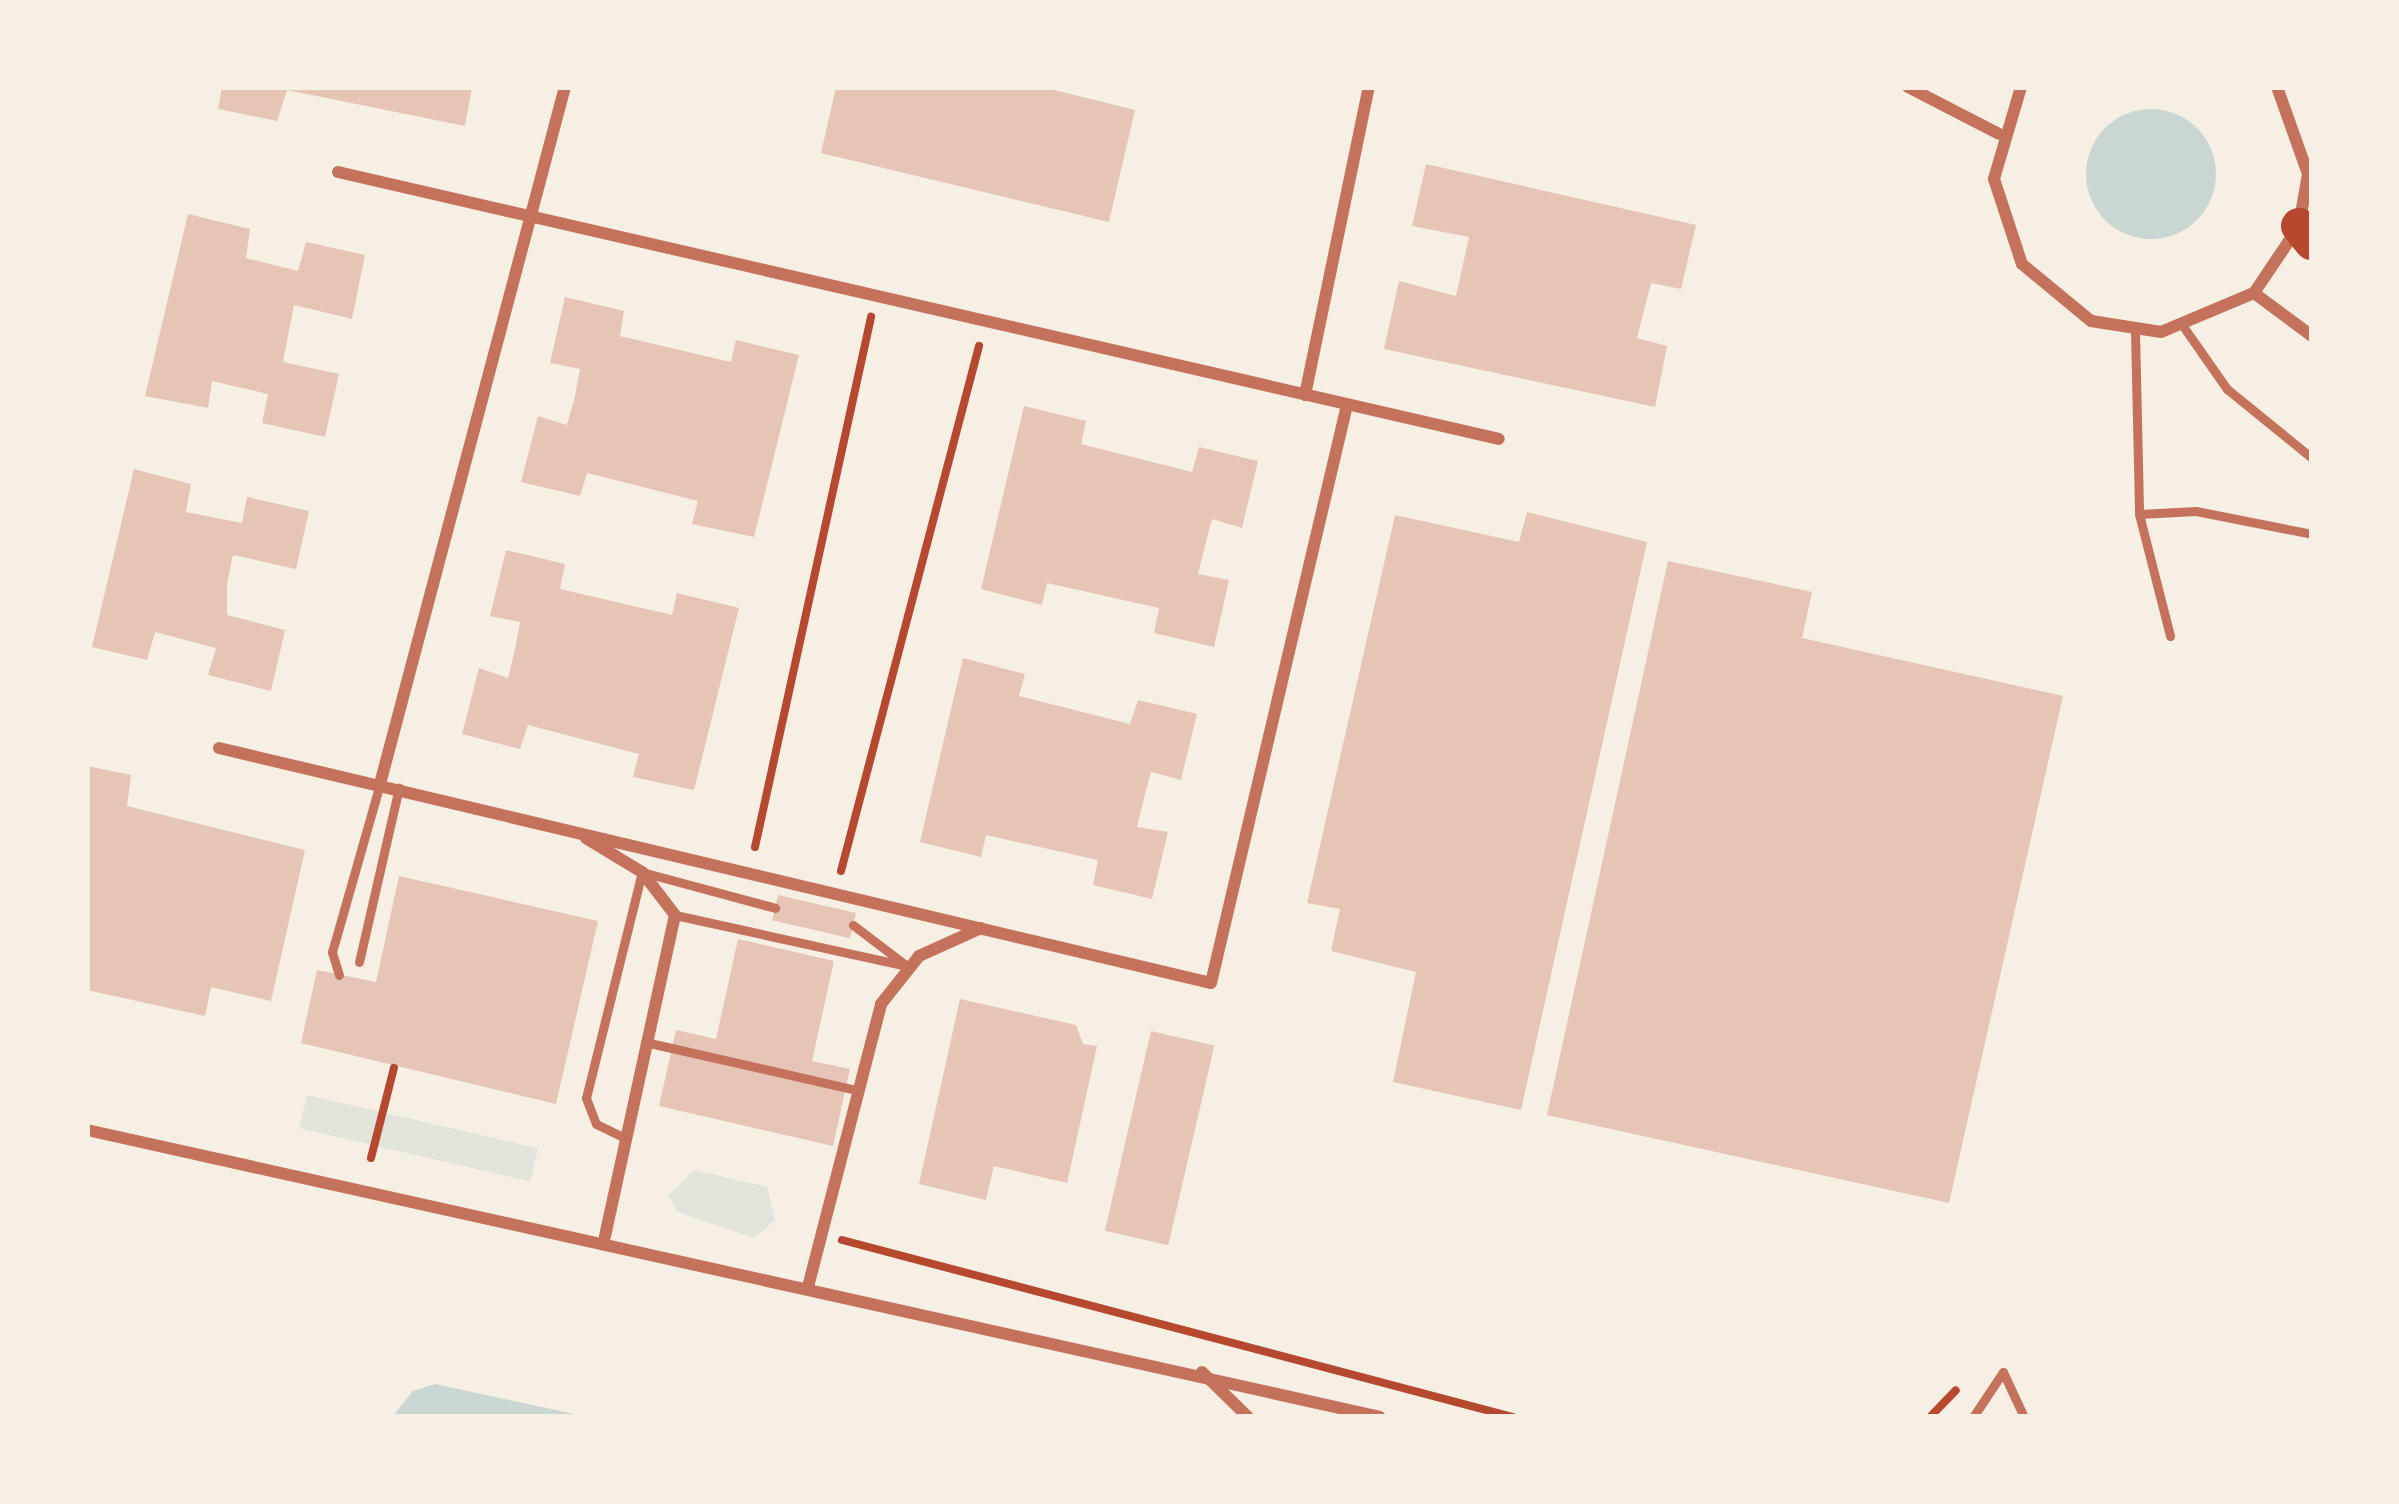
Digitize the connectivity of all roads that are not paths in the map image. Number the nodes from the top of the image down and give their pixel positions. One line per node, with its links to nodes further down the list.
1 (565, 87): 8 (street)
2 (1370, 87): 14 (street)
3 (1908, 87): 6 (street)
4 (2021, 87): 6 (street)
5 (2277, 87): 9 (street)
6 (1999, 134): 12 (street)
7 (338, 172): 8 (street)
8 (525, 215): 14 (street); 22 (street)
9 (2306, 234): 10 (street)
10 (2254, 293): 11 (street); 13 (street)
11 (2185, 329): 12 (street); 17 (lane)
12 (2135, 332): 18 (lane)
13 (2312, 336)
14 (1305, 394): 15 (street)
15 (1347, 405): 16 (street); 29 (street)
16 (1499, 439)
17 (2312, 458)
18 (2139, 514): 19 (lane); 20 (lane)
19 (2312, 534)
20 (2170, 636)
21 (219, 748): 22 (street)
22 (380, 784): 23 (street); 32 (lane)
23 (399, 788): 24 (street); 30 (lane)
24 (574, 830): 25 (street); 29 (street)
25 (642, 872): 26 (lane); 27 (street); 36 (lane)
26 (775, 908)
27 (675, 915): 31 (lane); 33 (street)
28 (854, 925): 31 (lane)
29 (982, 928): 31 (street)
30 (359, 962)
31 (907, 966): 34 (street)
32 (339, 975)
33 (646, 1042): 34 (lane); 36 (street)
34 (856, 1090): 38 (street)
35 (87, 1130): 37 (street)
36 (625, 1138): 37 (street)
37 (605, 1236): 38 (street)
38 (809, 1283): 39 (street)
39 (1198, 1368): 40 (street); 41 (street)
40 (1248, 1417)
41 (1380, 1417)
42 (1973, 1417): 43 (lane)
43 (2024, 1417)

